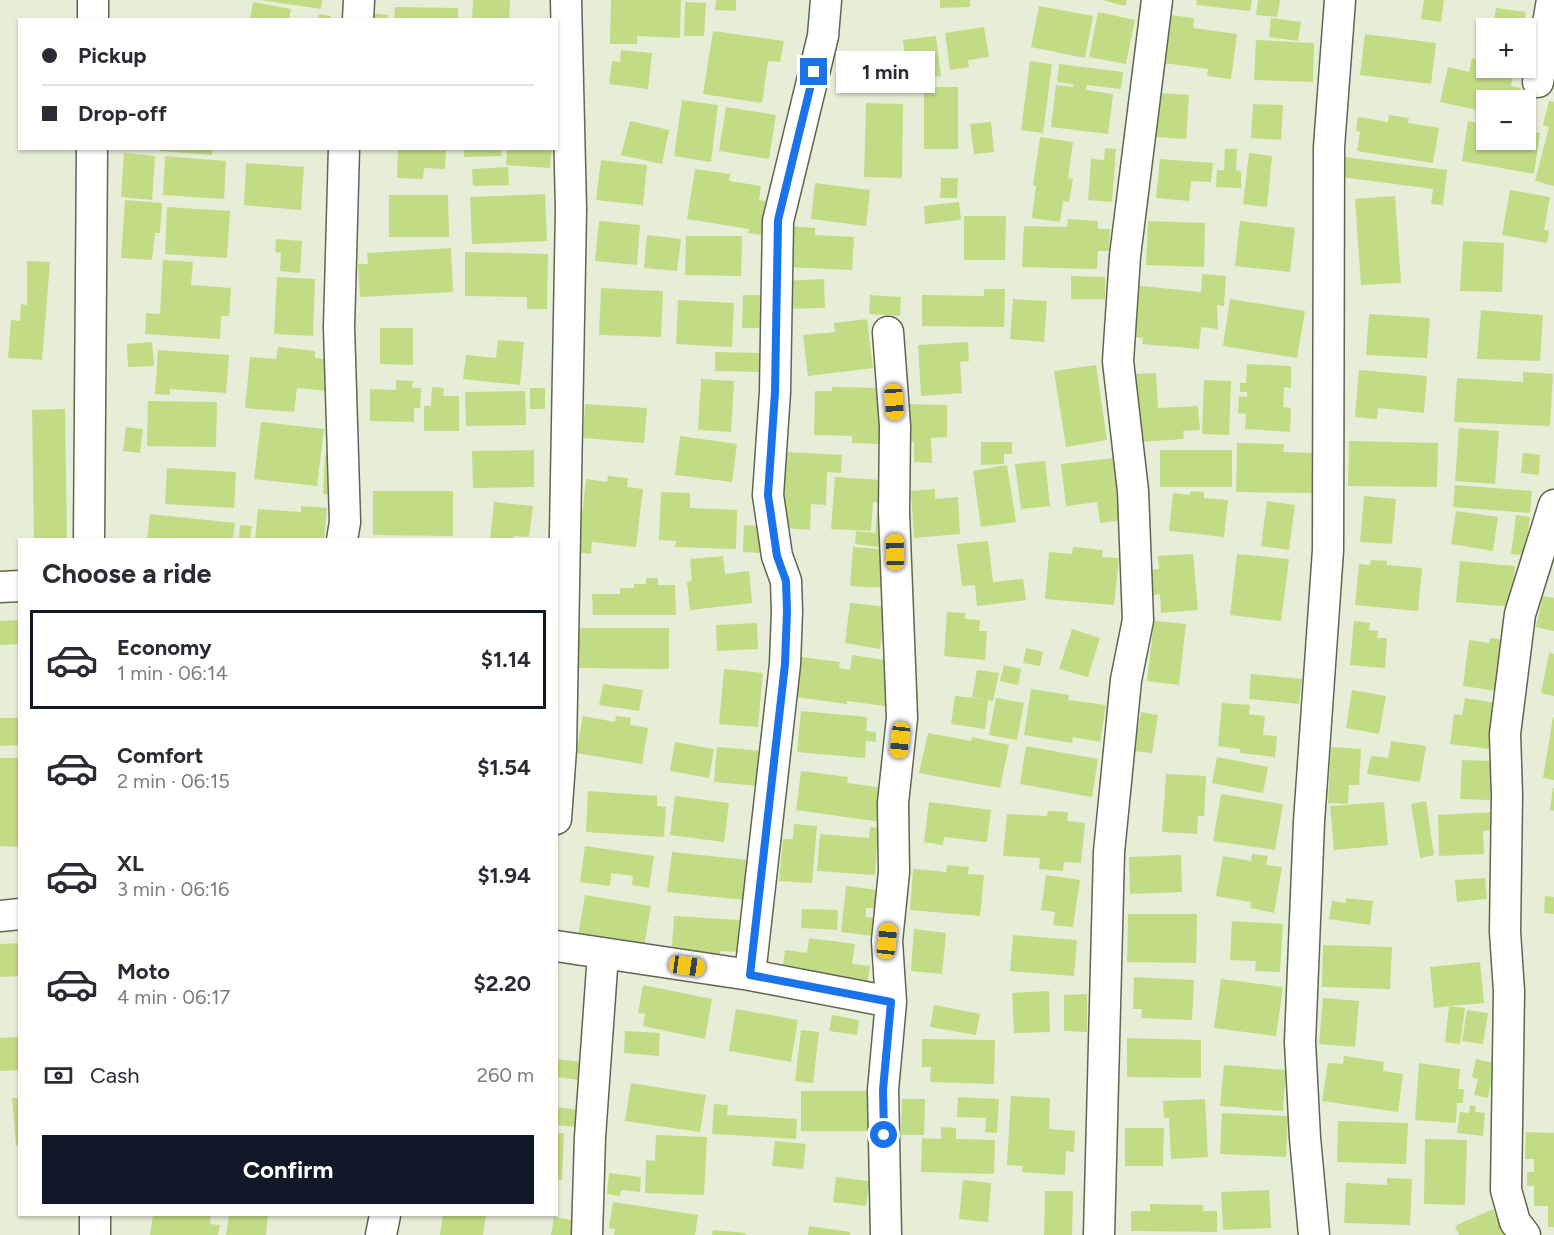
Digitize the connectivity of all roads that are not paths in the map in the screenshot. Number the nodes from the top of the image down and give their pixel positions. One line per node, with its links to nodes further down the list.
1 (93, 0): 8 (street)
2 (359, 0): 9 (street)
3 (566, 0): 19 (street)
4 (826, 0): 24 (street)
5 (1157, 0): 32 (street)
6 (1340, 0): 33 (street)
7 (1552, 0): 10 (street)
8 (93, 18)
9 (358, 18)
10 (1538, 82)
11 (92, 150): 15 (street)
12 (344, 150): 16 (street)
13 (888, 332): 25 (street)
14 (1554, 505): 34 (street)
15 (89, 538)
16 (342, 538)
17 (18, 586): 18 (street)
18 (0, 587)
19 (558, 791)
20 (18, 914): 21 (street)
21 (0, 916)
22 (558, 946): 23 (street)
23 (603, 954): 24 (street); 30 (street)
24 (750, 975): 25 (street)
25 (891, 1002): 31 (street)
26 (95, 1216): 28 (street)
27 (385, 1216): 29 (street)
28 (95, 1235)
29 (381, 1235)
30 (587, 1235)
31 (886, 1235)
32 (1099, 1235)
33 (1314, 1235)
34 (1525, 1235)

